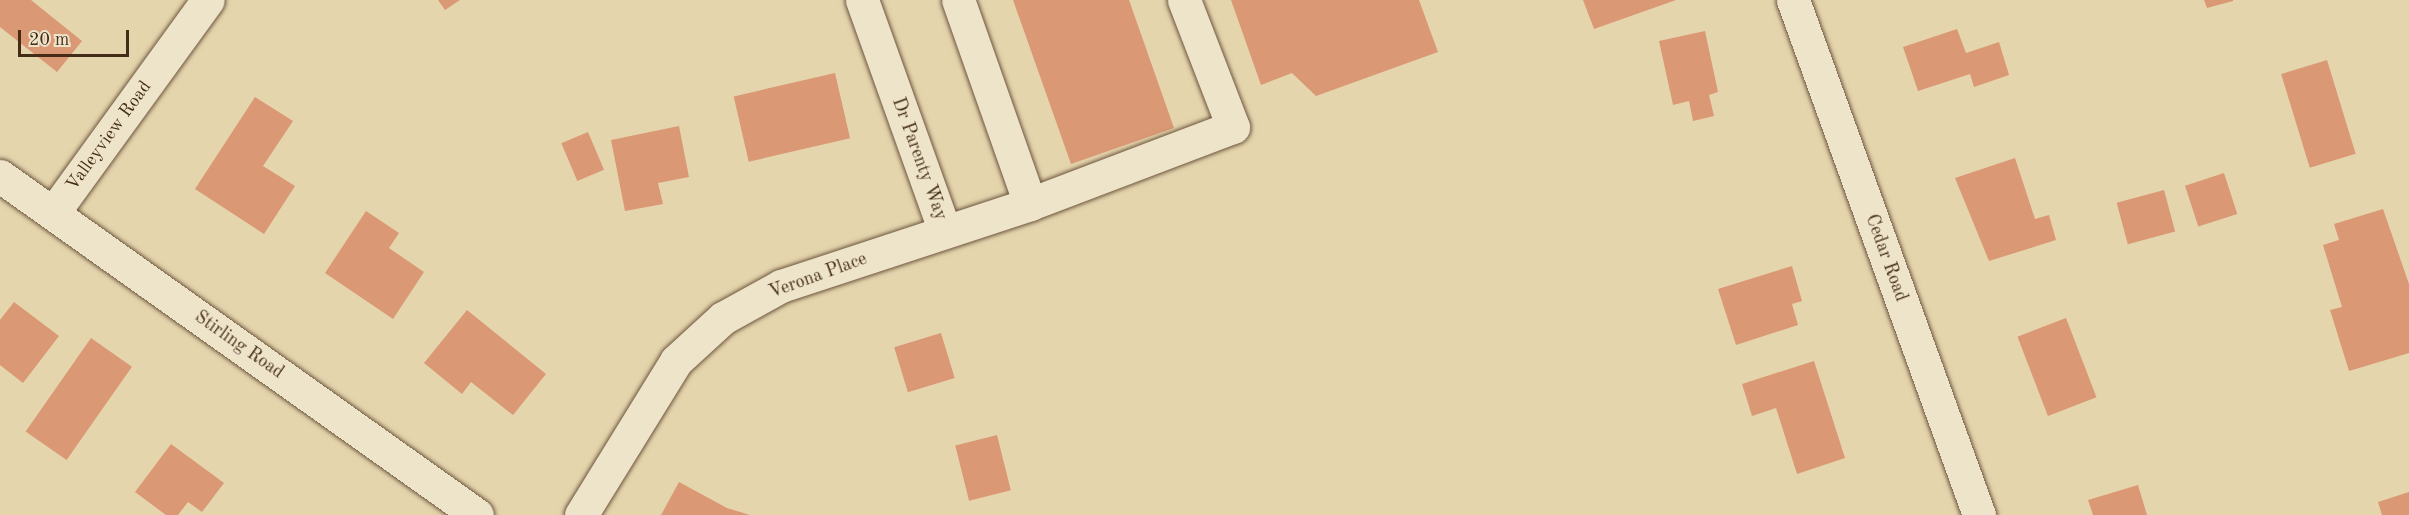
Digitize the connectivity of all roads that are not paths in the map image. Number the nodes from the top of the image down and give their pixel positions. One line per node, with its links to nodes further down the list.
1 (208, 0): 8 (street, Valleyview Road)
2 (862, 0): 9 (street, Dr Parenty Way)
3 (958, 0): 7 (street)
4 (1184, 0): 7 (street, Dr Parenty Way)
5 (1793, 0): 12 (street, Cedar Road)
6 (0, 176): 8 (street, Stirling Road)
7 (1030, 204): 9 (street, Dr Parenty Way)
8 (53, 213): 10 (street, Stirling Road)
9 (945, 232): 11 (street, Verona Place)
10 (477, 515)
11 (581, 515)
12 (1979, 515)

